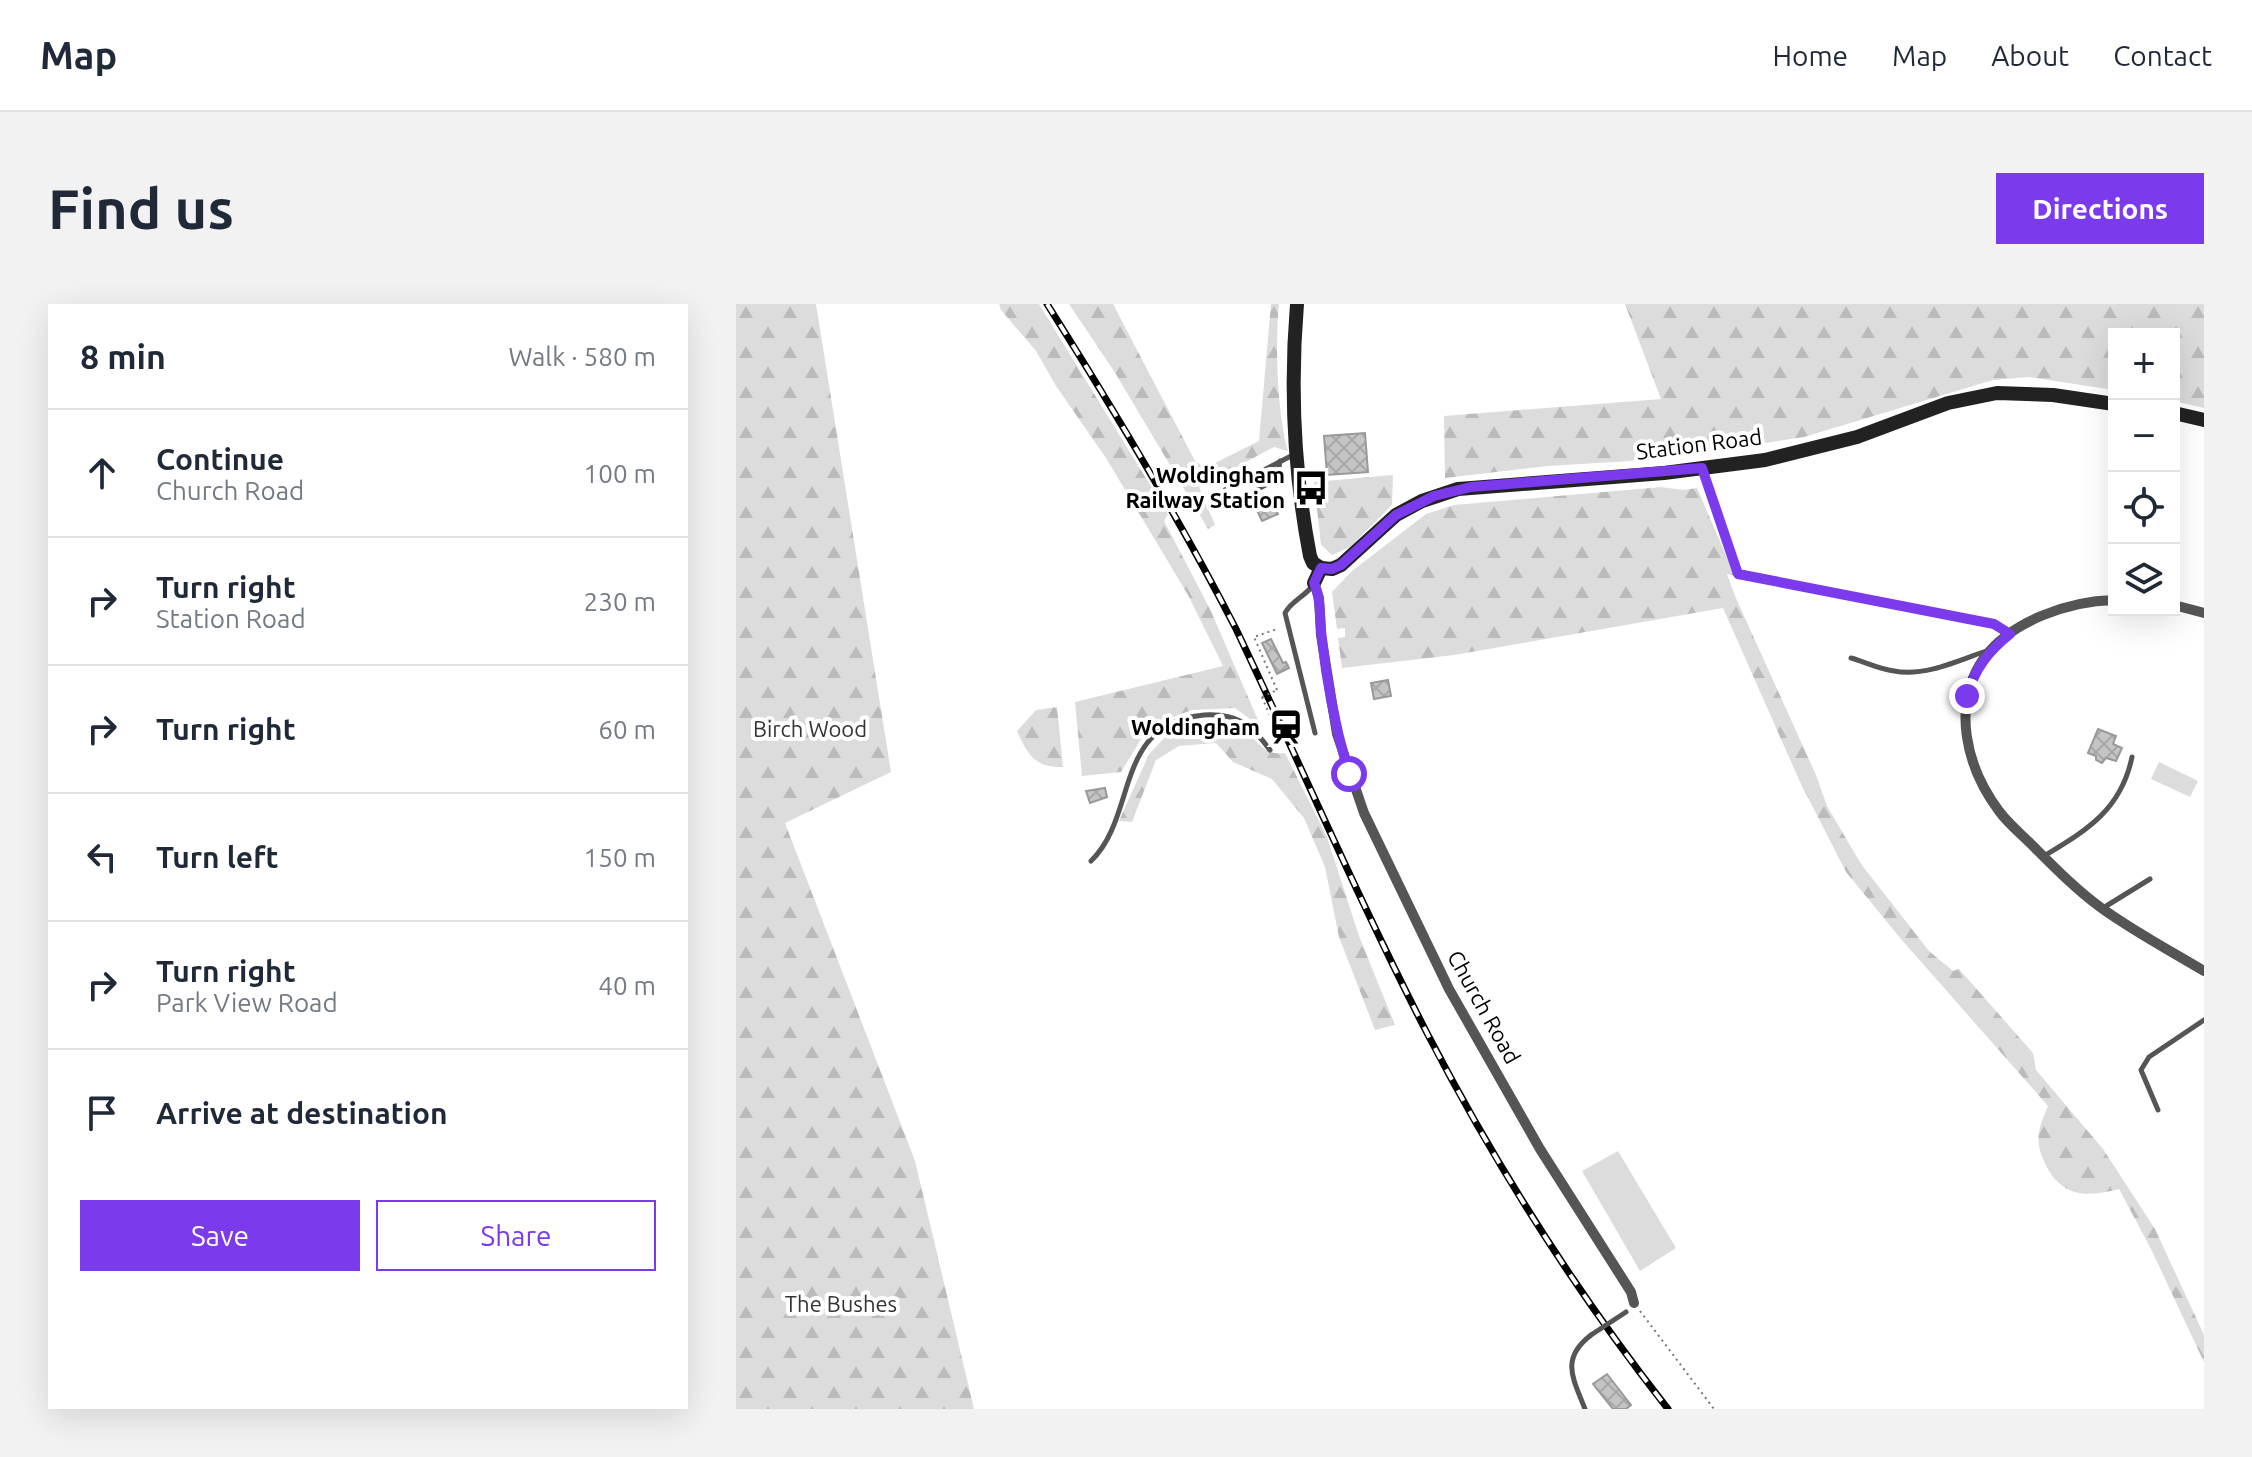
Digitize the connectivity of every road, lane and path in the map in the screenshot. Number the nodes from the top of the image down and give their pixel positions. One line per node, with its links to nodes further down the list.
1 (1297, 304): 5 (street)
2 (2108, 403): 7 (street, Station Road)
3 (2180, 414): 4 (street)
4 (2204, 420)
5 (1297, 452): 6 (lane); 8 (street)
6 (1280, 461): 6 (lane)
7 (1702, 468): 8 (street, Station Road); 14 (path)
8 (1321, 568): 9 (street)
9 (1314, 583): 13 (lane); 27 (street, Church Road)
10 (2108, 601): 14 (street)
11 (2180, 607): 12 (street)
12 (2204, 613)
13 (1287, 625): 17 (lane); 18 (path, bridge)
14 (2010, 634): 15 (street)
15 (1991, 649): 16 (lane); 20 (street)
16 (1851, 658)
17 (1315, 733)
18 (1270, 750): 21 (lane)
19 (2132, 757): 20 (lane)
20 (2043, 856): 23 (street)
21 (1091, 861)
22 (2150, 879): 23 (lane)
23 (2102, 908): 24 (street)
24 (2204, 971)
25 (2204, 1020): 26 (lane)
26 (2158, 1110)
27 (1634, 1303): 28 (lane, bridge); 29 (path)
28 (1585, 1409)
29 (1714, 1409)

